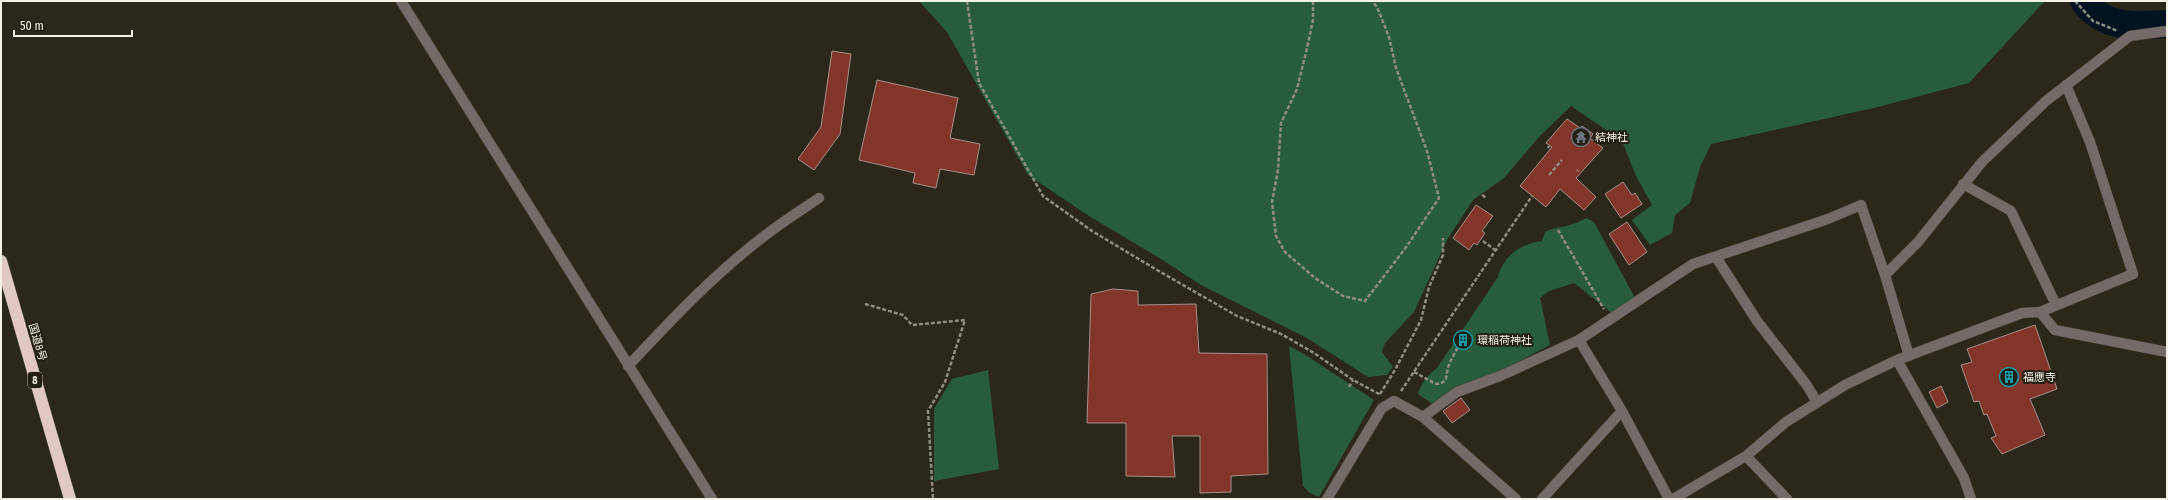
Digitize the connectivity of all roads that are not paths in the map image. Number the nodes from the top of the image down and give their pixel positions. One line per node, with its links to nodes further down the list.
1 (401, 1): 15 (street)
2 (2167, 31): 3 (street)
3 (2066, 85): 4 (street); 9 (street)
4 (1963, 184): 8 (street); 9 (street)
5 (819, 198): 15 (street)
6 (1716, 257): 8 (street); 11 (street); 16 (street)
7 (1, 261): 20 (highway, 国道8号 / 8)
8 (1885, 275): 13 (street)
9 (2056, 305): 10 (street)
10 (2040, 312): 12 (street); 13 (street)
11 (1579, 340): 17 (street); 18 (street)
12 (2167, 352)
13 (1909, 356): 14 (street)
14 (1897, 360): 16 (street); 28 (street)
15 (628, 366): 21 (street)
16 (1817, 402): 19 (street)
17 (1622, 412): 24 (street); 25 (street)
18 (1423, 417): 22 (street); 23 (street)
19 (1746, 456): 26 (street); 27 (street)
20 (70, 499)
21 (712, 499)
22 (1328, 499)
23 (1516, 499)
24 (1542, 499)
25 (1669, 499)
26 (1674, 499)
27 (1787, 499)
28 (1970, 499)

